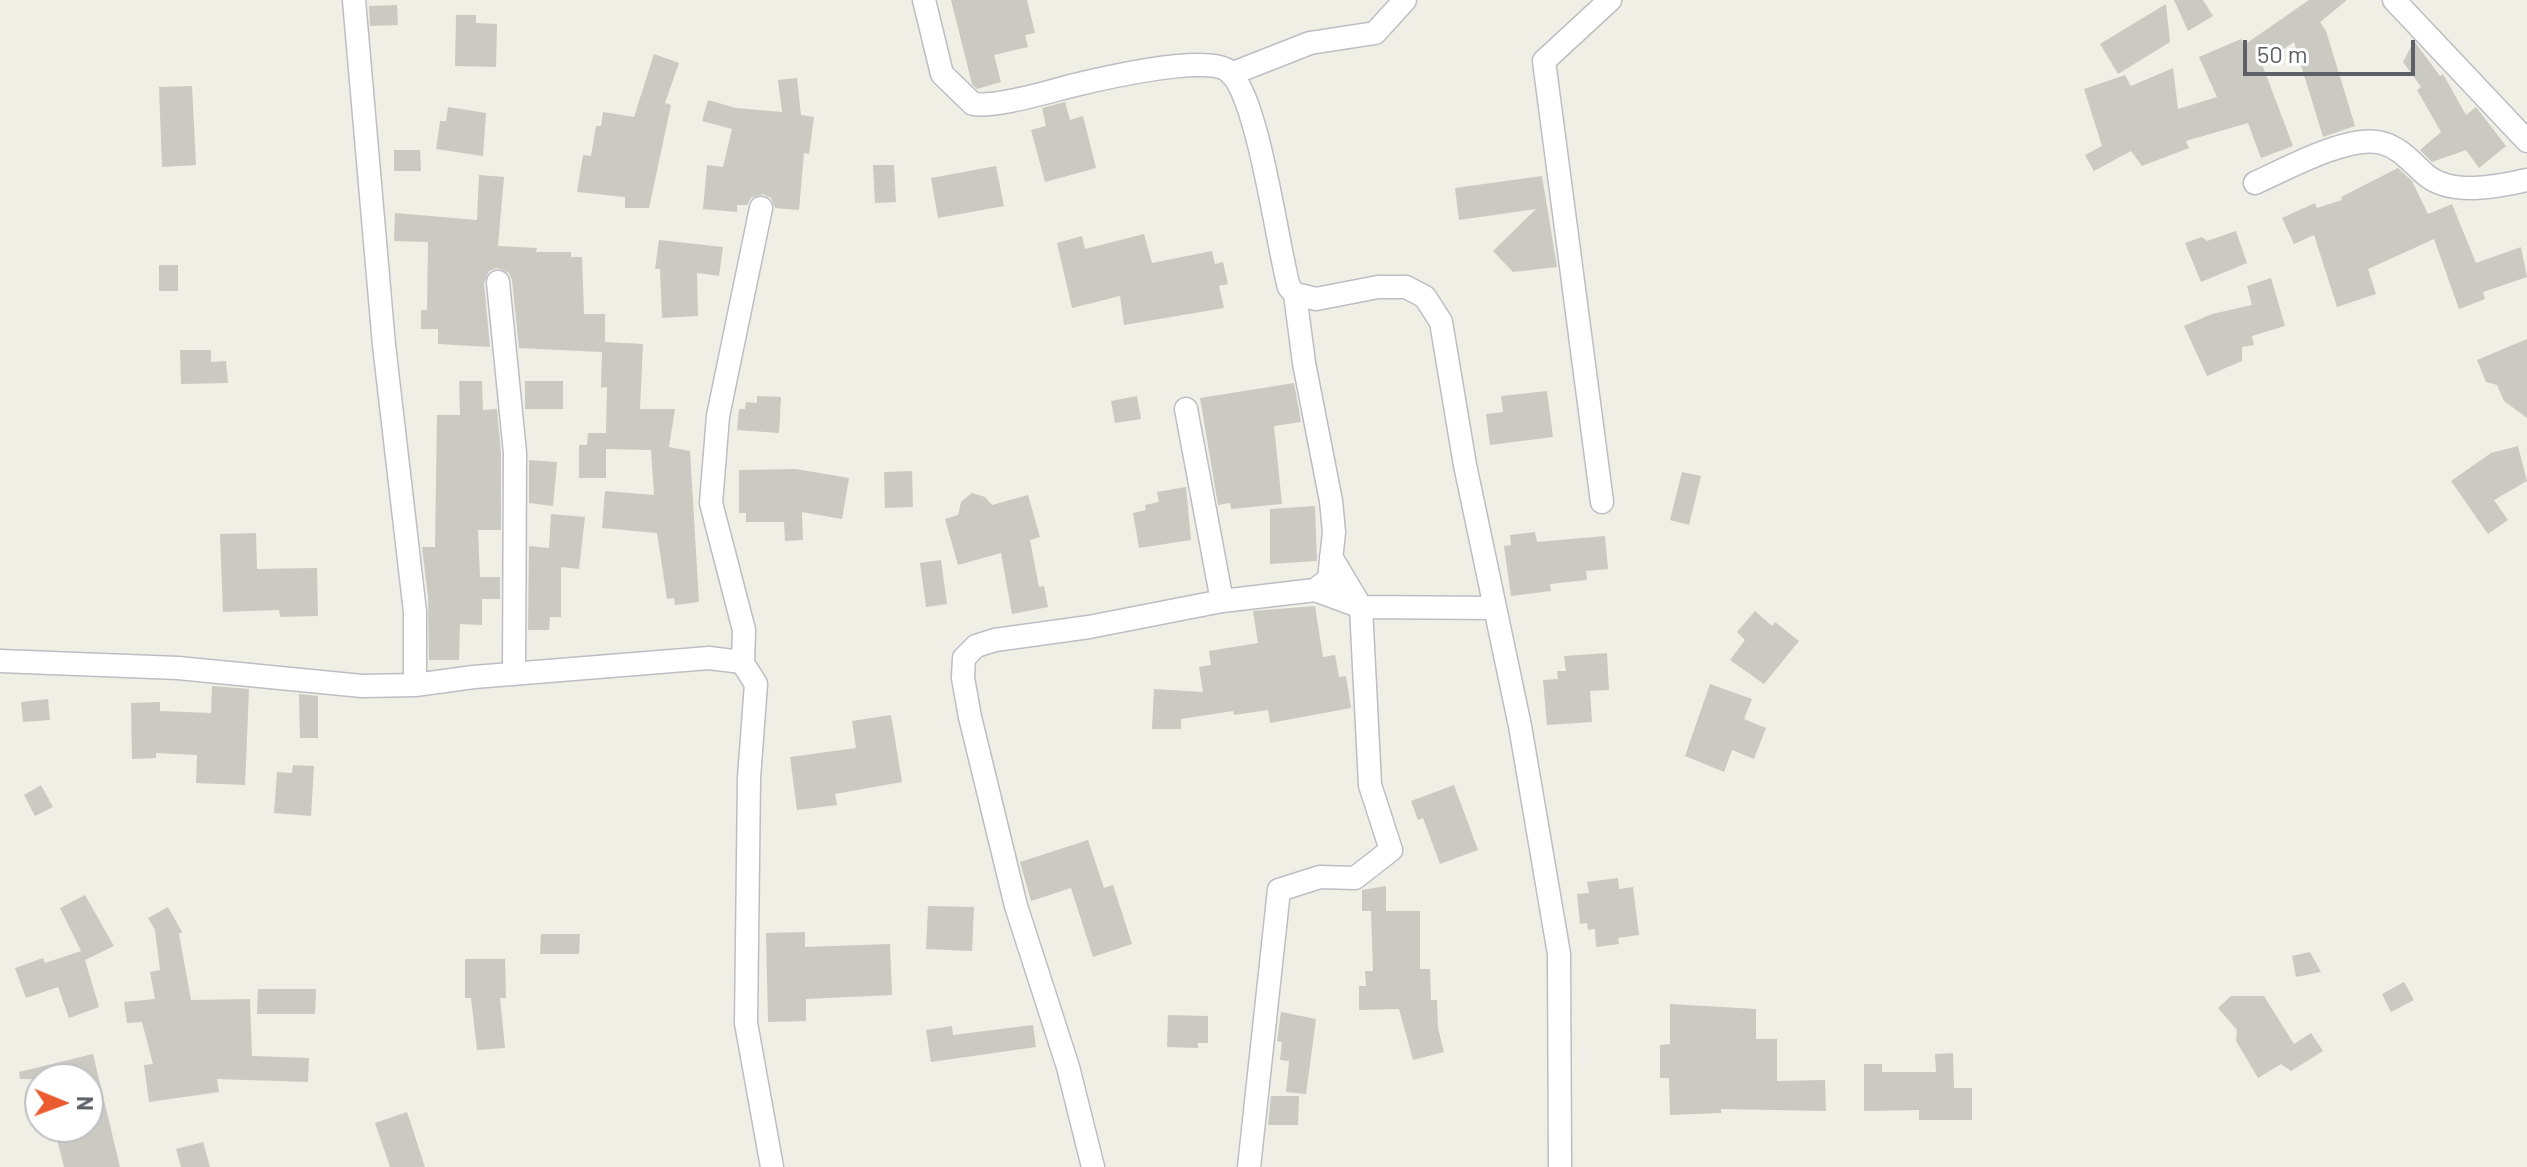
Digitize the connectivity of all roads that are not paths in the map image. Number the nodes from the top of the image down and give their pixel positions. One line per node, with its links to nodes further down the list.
1 (354, 0): 23 (street)
2 (924, 0): 6 (street)
3 (1405, 0): 6 (street)
4 (1610, 0): 14 (street)
5 (2394, 0): 7 (street)
6 (1231, 74): 12 (street)
7 (2527, 141)
8 (2527, 180): 9 (street)
9 (2255, 183)
10 (761, 208): 21 (street)
11 (498, 282): 22 (street)
12 (1295, 294): 15 (street); 19 (street)
13 (1186, 409): 17 (street)
14 (1602, 502)
15 (1331, 557): 16 (street); 18 (street)
16 (1315, 590): 17 (street); 18 (street)
17 (1222, 601): 25 (street)
18 (1361, 607): 19 (street); 26 (street)
19 (1495, 608): 27 (street)
20 (0, 661): 23 (street)
21 (743, 664): 22 (street); 24 (street)
22 (514, 674): 23 (street)
23 (415, 685)
24 (772, 1167)
25 (1093, 1167)
26 (1249, 1167)
27 (1560, 1167)

